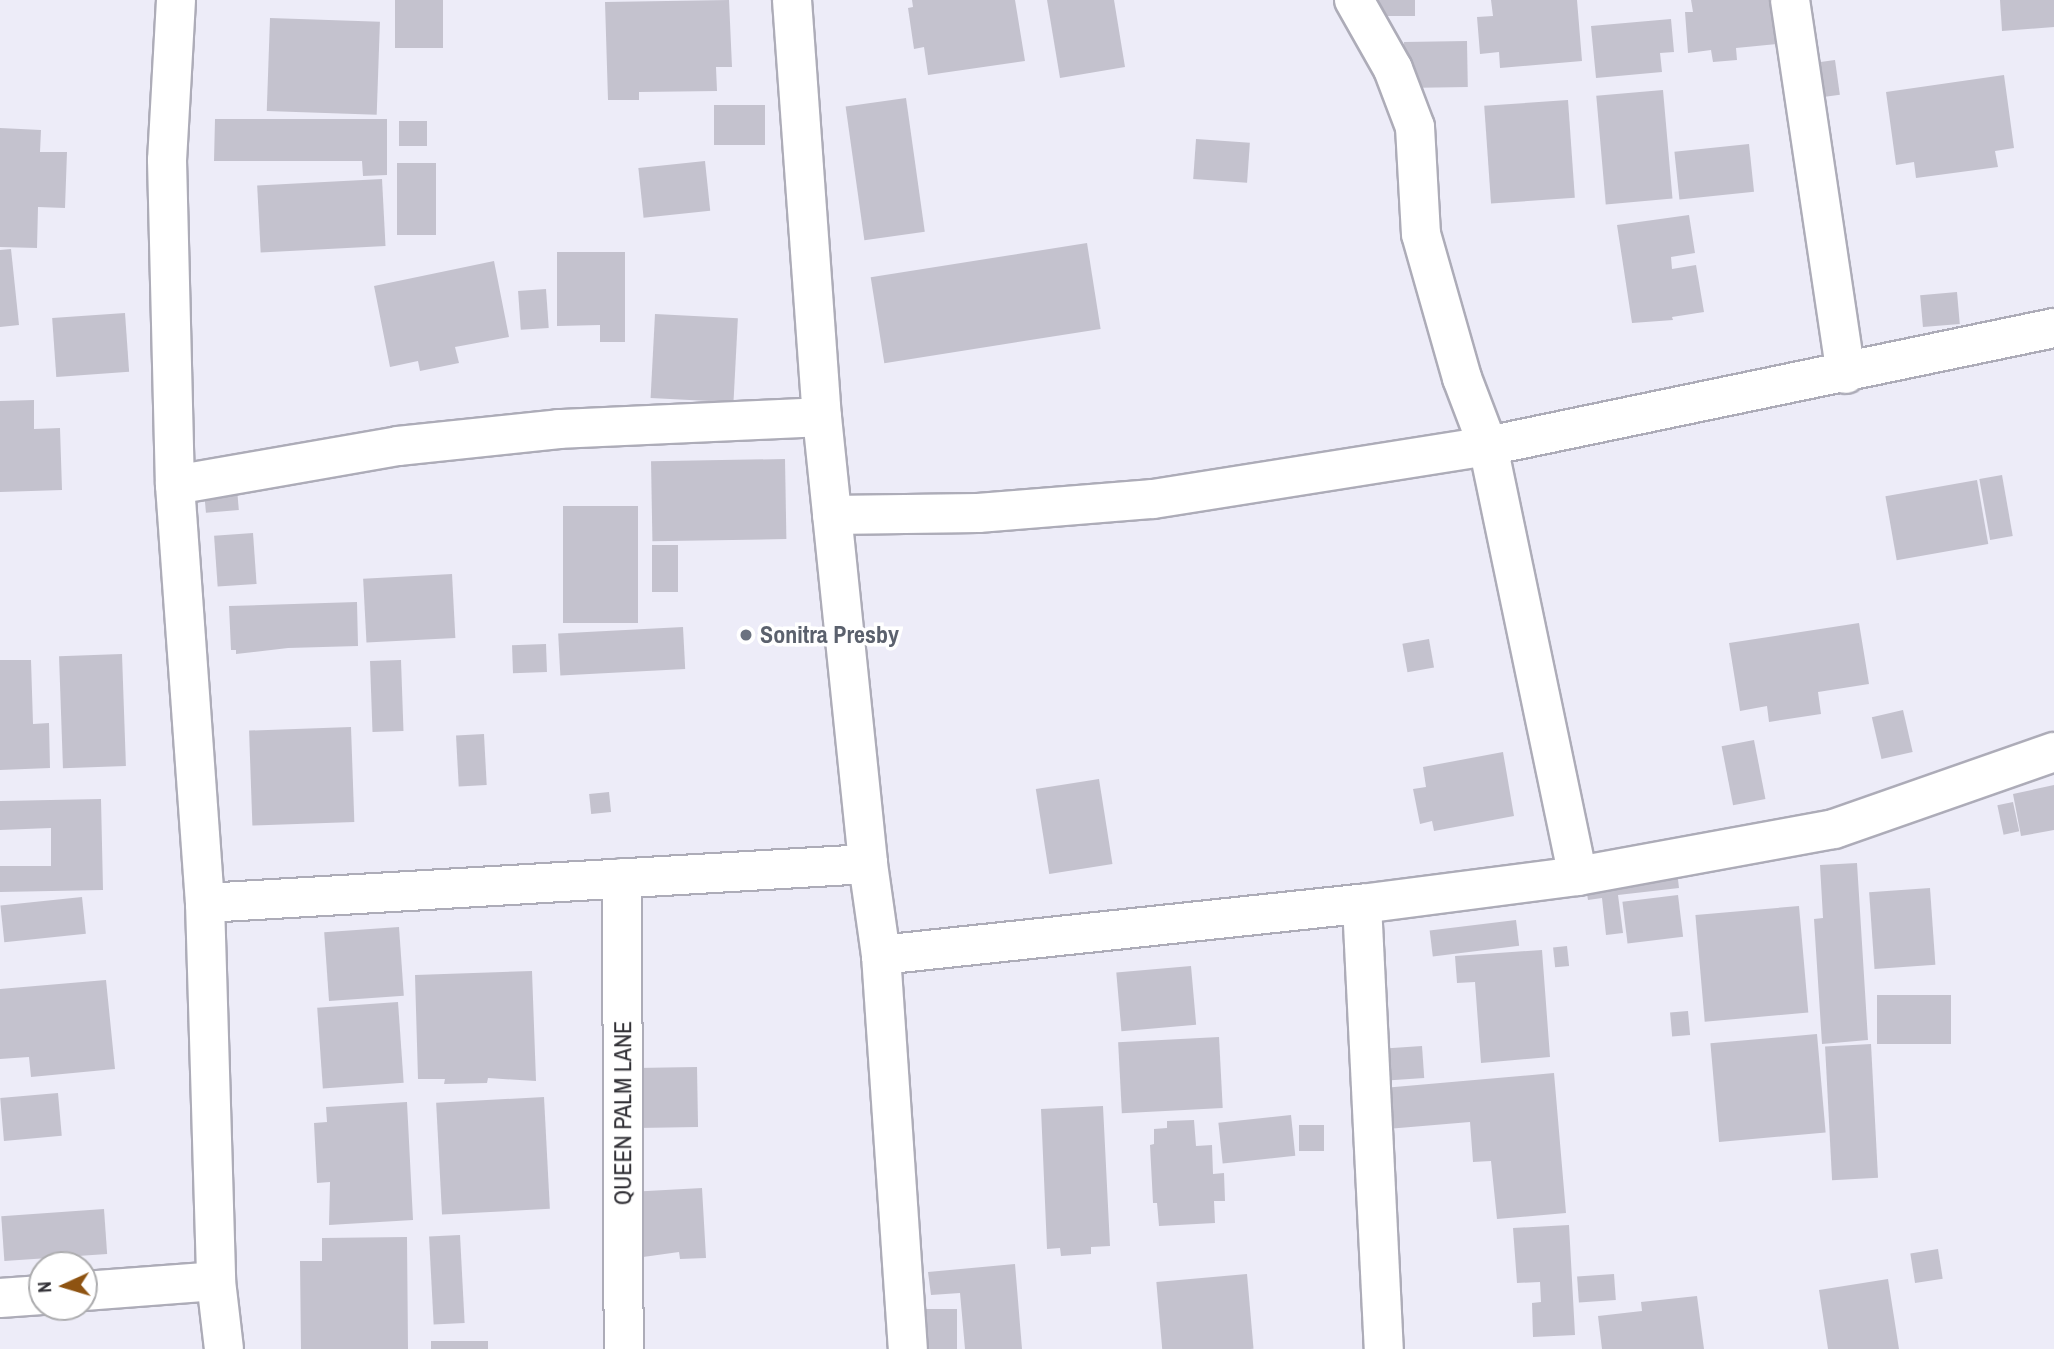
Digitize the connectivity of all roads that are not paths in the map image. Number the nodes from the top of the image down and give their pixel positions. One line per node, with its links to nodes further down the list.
1 (176, 0): 9 (street)
2 (792, 0): 7 (street)
3 (1354, 0): 8 (street)
4 (1790, 0): 6 (street)
5 (2054, 328): 6 (street)
6 (1846, 374): 8 (street)
7 (822, 417): 9 (street); 10 (street)
8 (1488, 446): 10 (street); 13 (street)
9 (175, 485): 15 (street)
10 (832, 515): 12 (street)
11 (2054, 752): 13 (street)
12 (868, 864): 14 (street); 17 (street)
13 (1578, 876): 16 (street)
14 (622, 878): 15 (street); 23 (street, QUEEN PALM LANE)
15 (205, 903): 18 (street)
16 (1362, 904): 17 (street); 25 (street)
17 (881, 955): 24 (street)
18 (216, 1281): 19 (street); 22 (street)
19 (98, 1291)
20 (28, 1296): 21 (street)
21 (0, 1298)
22 (223, 1349)
23 (624, 1349)
24 (908, 1349)
25 (1384, 1349)

